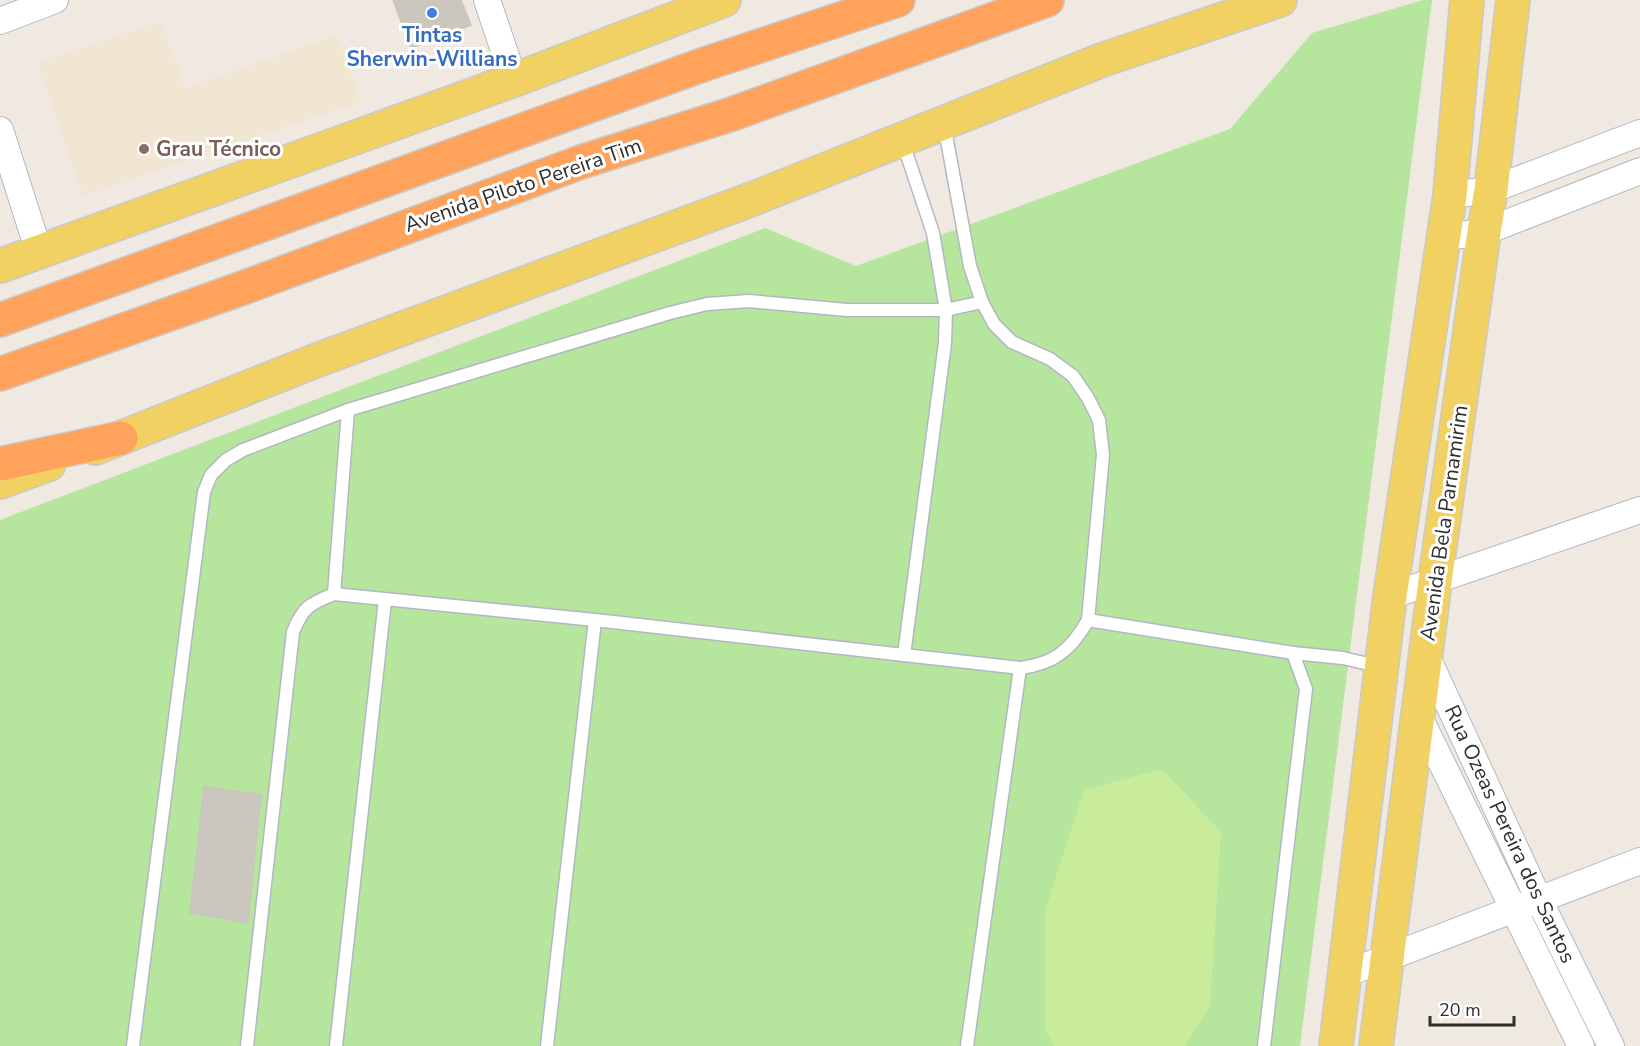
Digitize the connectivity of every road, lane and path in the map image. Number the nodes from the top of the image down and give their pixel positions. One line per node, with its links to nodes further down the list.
1 (55, 0): 9 (street)
2 (487, 0): 10 (street)
3 (724, 0): 10 (main road)
4 (898, 0): 24 (highway)
5 (1047, 0): 25 (highway, Avenida Piloto Pereira Tim)
6 (1280, 0): 11 (main road)
7 (1467, 0): 17 (main road, Avenida Bela Parnamirim)
8 (1513, 0): 16 (main road, Avenida Bela Parnamirim)
9 (0, 21)
10 (514, 80): 20 (main road)
11 (944, 122): 14 (main road); 22 (lane)
12 (0, 130): 20 (street)
13 (1640, 133): 16 (street)
14 (902, 140): 23 (lane); 27 (main road)
15 (1640, 171): 18 (street)
16 (1491, 190): 17 (street); 18 (main road, Avenida Bela Parnamirim)
17 (1450, 195): 19 (main road, Avenida Bela Parnamirim)
18 (1484, 232): 19 (street); 31 (main road, Avenida Bela Parnamirim)
19 (1444, 237): 33 (main road, Avenida Bela Parnamirim)
20 (39, 252): 21 (main road)
21 (0, 266)
22 (982, 302): 23 (lane); 36 (lane)
23 (946, 310): 26 (lane); 38 (lane)
24 (0, 320)
25 (0, 374)
26 (348, 410): 32 (lane); 48 (lane)
27 (121, 438): 28 (highway); 29 (main road)
28 (0, 464)
29 (0, 482)
30 (1640, 510): 31 (street)
31 (1435, 581): 33 (street); 39 (main road, Avenida Bela Parnamirim)
32 (334, 594): 34 (lane); 49 (lane)
33 (1390, 596): 41 (main road, Avenida Bela Parnamirim)
34 (385, 600): 35 (lane); 50 (lane)
35 (595, 620): 38 (lane); 51 (lane)
36 (1088, 620): 37 (lane); 40 (lane)
37 (1293, 653): 41 (lane); 53 (lane)
38 (904, 655): 40 (lane)
39 (1426, 655): 42 (main road, Avenida Bela Parnamirim); 44 (street, Rua Ozeas Pereira dos Santos)
40 (1020, 668): 52 (lane)
41 (1381, 668): 47 (main road, Avenida Bela Parnamirim)
42 (1419, 717): 45 (street, Rua Ozeas Pereira dos Santos); 46 (main road, Avenida Bela Parnamirim)
43 (1640, 861): 44 (street)
44 (1539, 900): 45 (street); 57 (street, Rua Ozeas Pereira dos Santos)
45 (1512, 909): 46 (street); 56 (street, Rua Ozeas Pereira dos Santos)
46 (1389, 957): 47 (street); 55 (main road, Avenida Bela Parnamirim)
47 (1345, 974): 54 (main road, Avenida Bela Parnamirim)
48 (133, 1046)
49 (247, 1046)
50 (336, 1046)
51 (547, 1046)
52 (967, 1046)
53 (1264, 1046)
54 (1336, 1046)
55 (1376, 1046)
56 (1581, 1046)
57 (1611, 1046)

